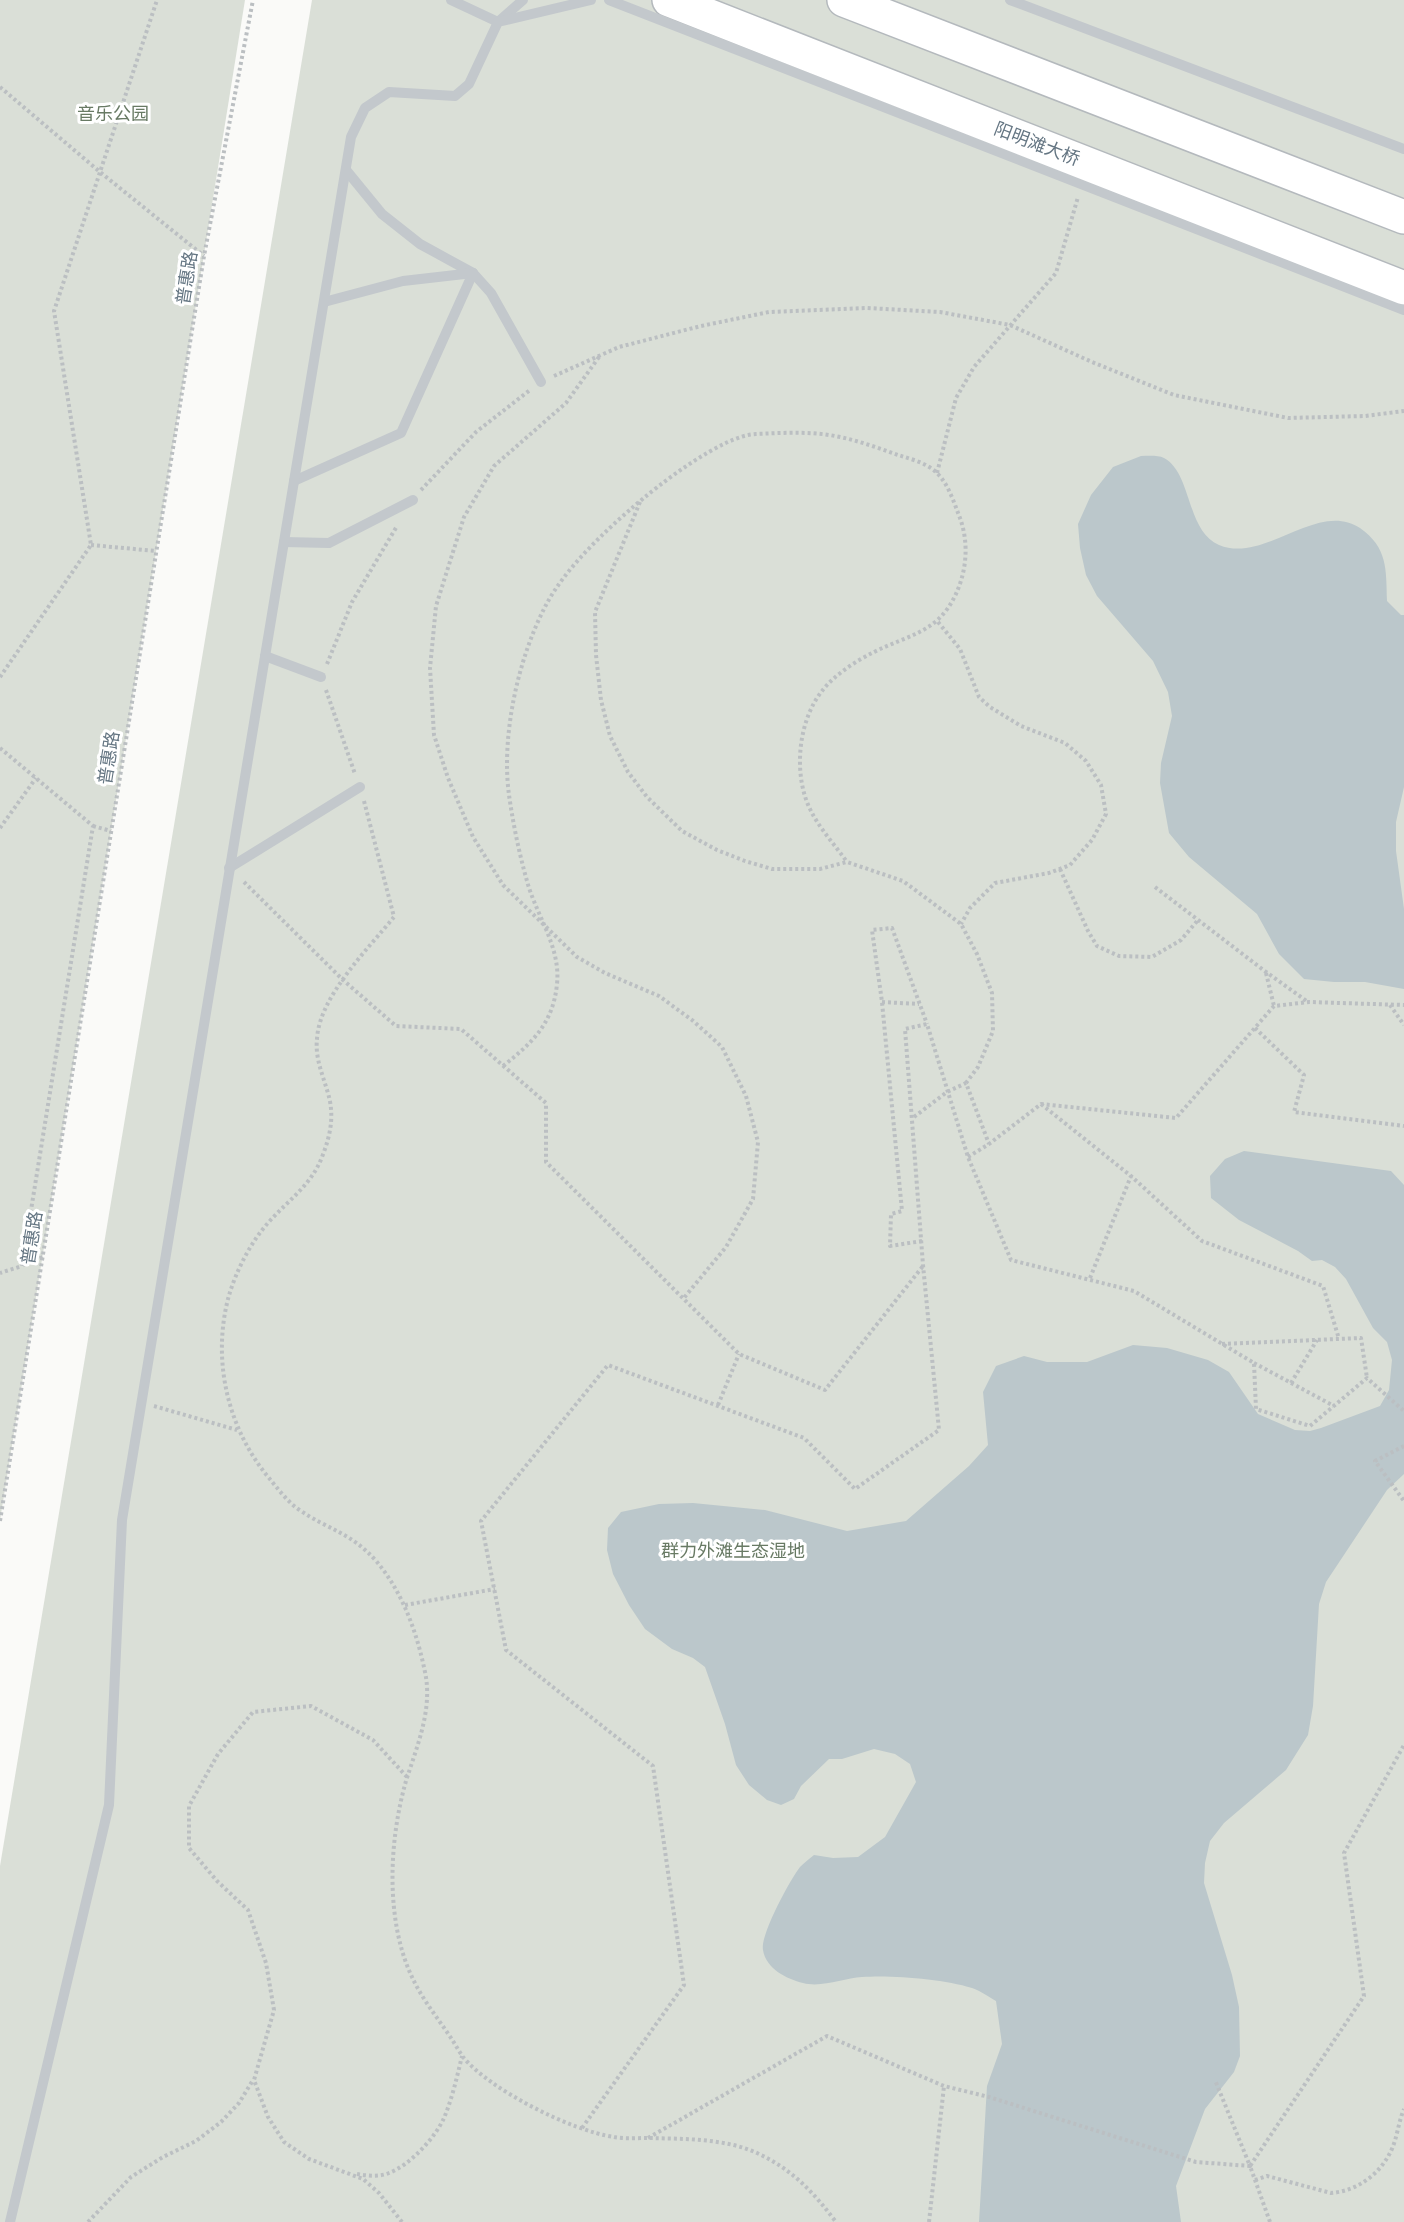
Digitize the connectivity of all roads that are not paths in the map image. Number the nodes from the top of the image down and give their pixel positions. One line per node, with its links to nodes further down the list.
1 (451, 0): 8 (lane)
2 (523, 0): 8 (lane)
3 (591, 0): 8 (lane)
4 (609, 0): 15 (lane)
5 (669, 0): 13 (highway, 阳明滩大桥)
6 (844, 0): 11 (highway)
7 (1010, 0): 9 (lane)
8 (498, 22): 10 (lane)
9 (1404, 149)
10 (346, 170): 12 (lane); 14 (lane)
11 (1404, 217)
12 (473, 273): 14 (lane); 16 (lane); 17 (lane)
13 (1404, 288)
14 (324, 302): 17 (lane)
15 (1404, 310)
16 (541, 382)
17 (294, 481): 19 (lane)
18 (413, 500): 19 (lane)
19 (284, 542): 20 (lane)
20 (265, 656): 21 (lane); 23 (lane)
21 (321, 677)
22 (360, 787): 23 (lane)
23 (229, 868): 24 (lane)
24 (10, 2222)

